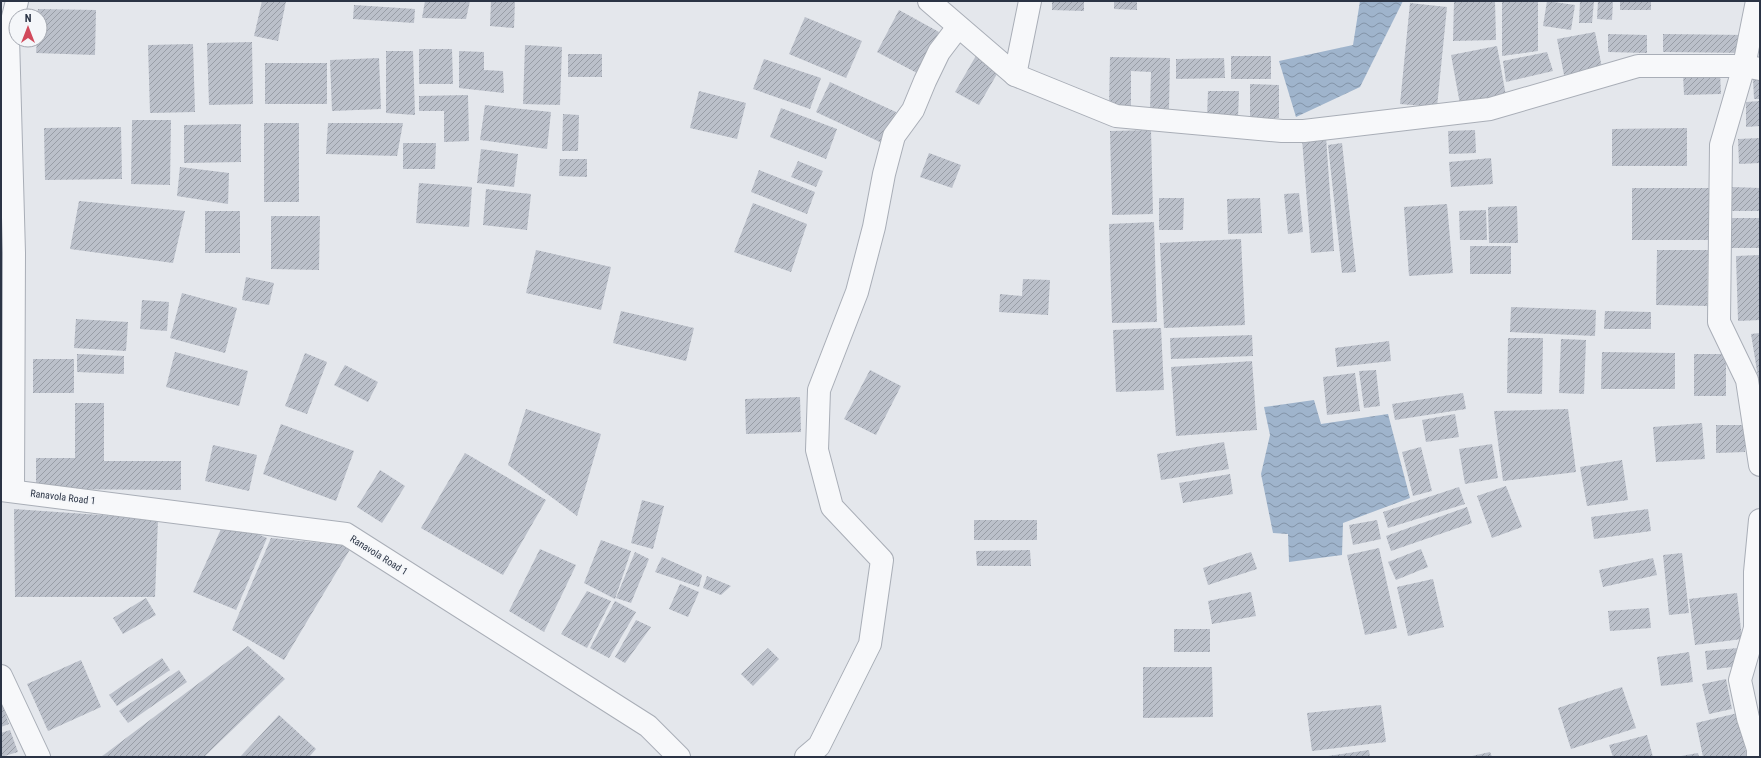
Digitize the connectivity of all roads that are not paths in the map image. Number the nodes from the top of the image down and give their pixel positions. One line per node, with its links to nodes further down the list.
1 (17, 1): 9 (street)
2 (930, 1): 5 (street)
3 (1030, 1): 7 (street)
4 (1757, 1): 6 (street)
5 (958, 27): 7 (street); 15 (street)
6 (1752, 68): 7 (street); 8 (street)
7 (1015, 75)
8 (1760, 465)
9 (7, 491): 14 (street, Ranavola Road 1)
10 (1760, 520): 11 (street)
11 (1759, 549): 16 (street)
12 (1, 676): 13 (street)
13 (39, 757)
14 (679, 757)
15 (806, 757)
16 (1758, 757)

